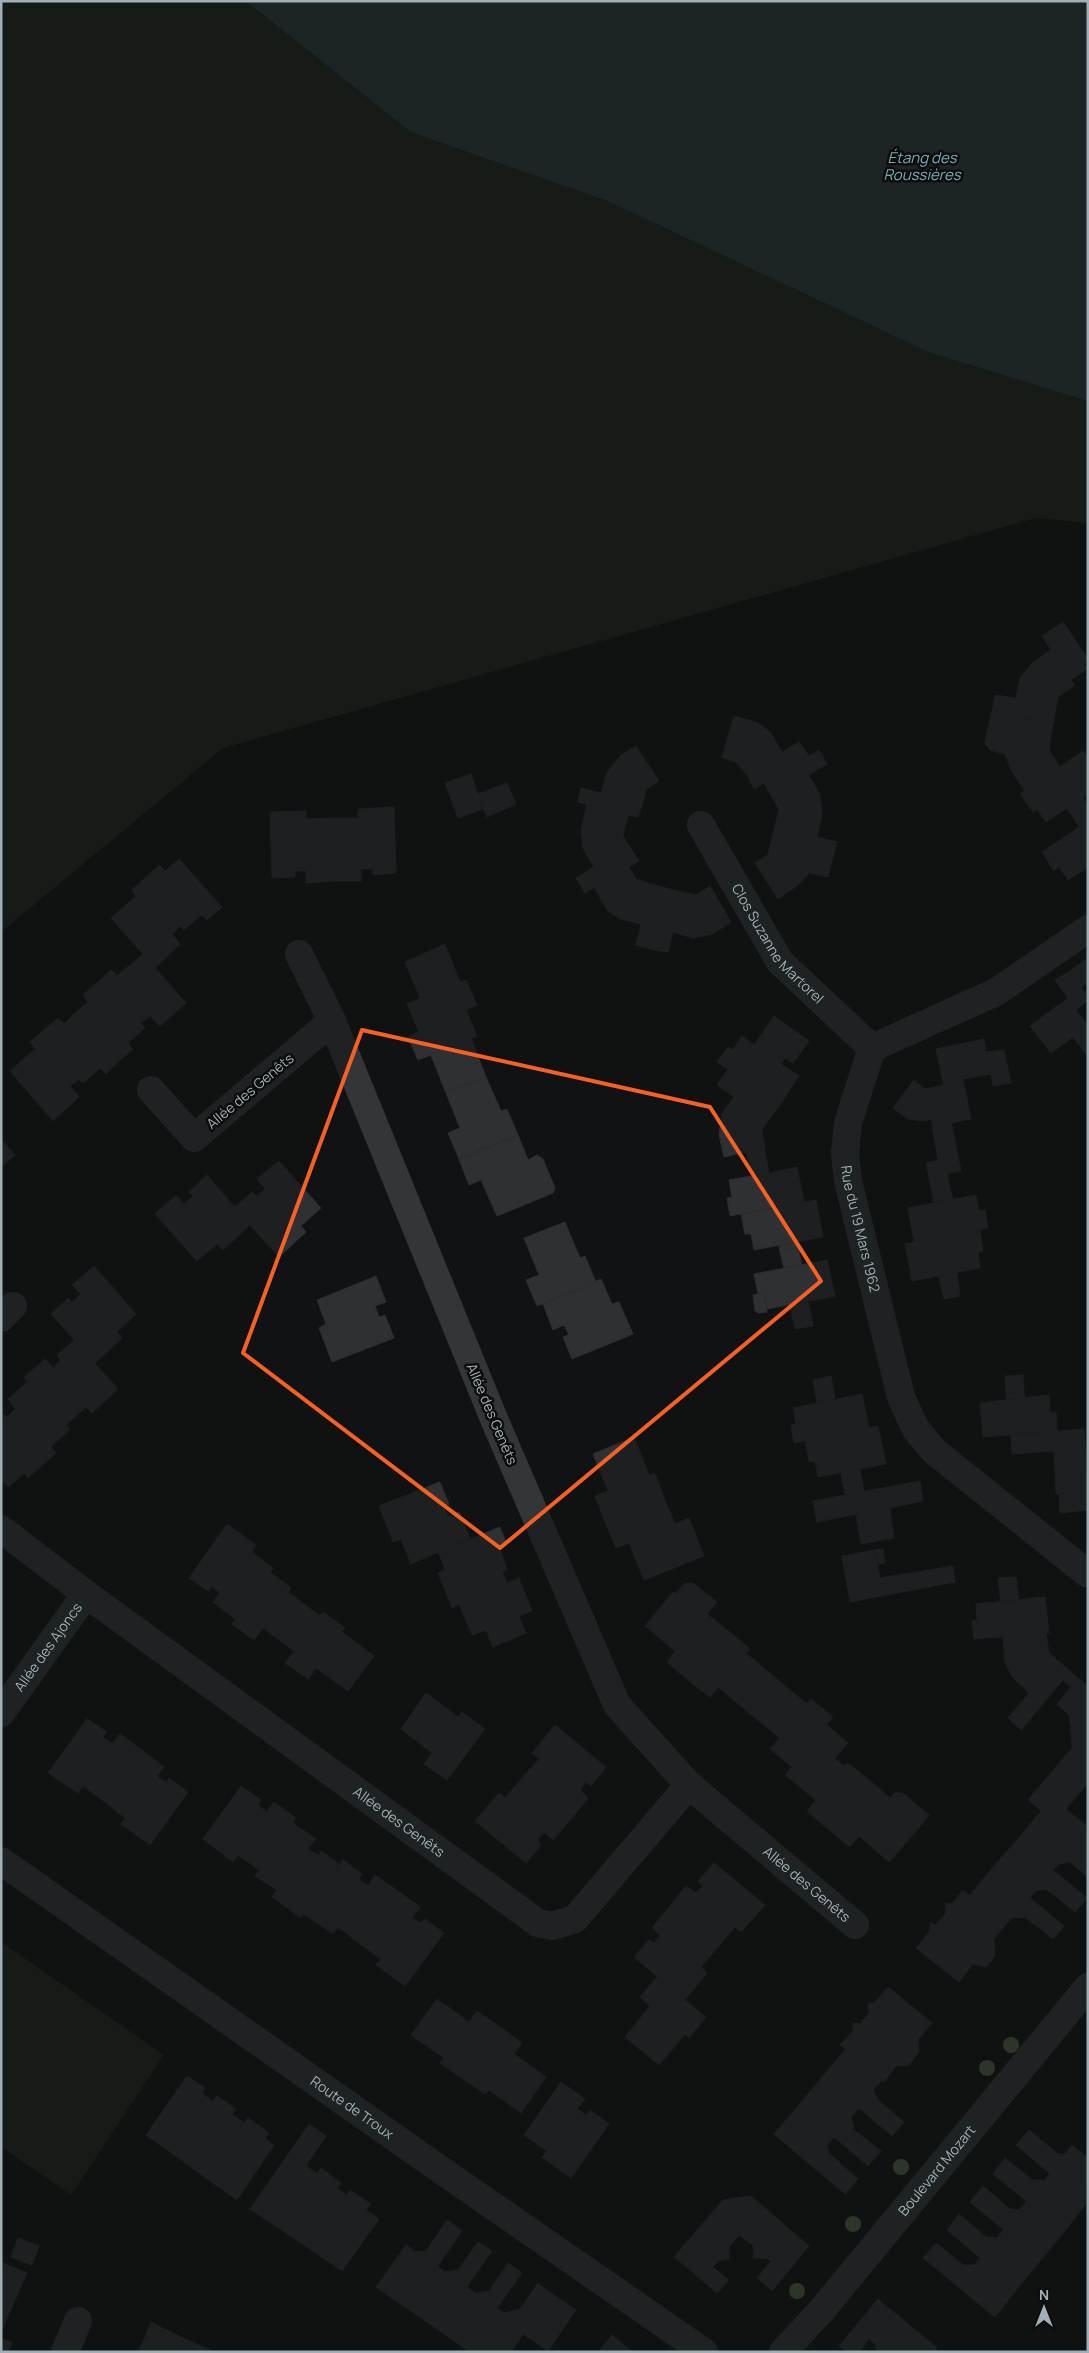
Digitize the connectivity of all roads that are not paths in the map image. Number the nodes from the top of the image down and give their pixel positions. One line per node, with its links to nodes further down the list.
1 (701, 825): 5 (street, Clos Suzanne Martorel)
2 (1088, 929): 5 (street)
3 (299, 954): 4 (street, Allée des Genêts)
4 (332, 1021): 6 (street, Allée des Genêts); 11 (street, Allée des Genêts)
5 (872, 1048): 8 (street, Rue du 19 Mars 1962)
6 (151, 1090)
7 (1, 1529): 9 (street, Allée des Ajoncs)
8 (1088, 1574)
9 (86, 1594): 10 (street, Allée des Ajoncs); 11 (street, Allée des Genêts)
10 (1, 1713)
11 (689, 1785): 13 (street, Allée des Genêts)
12 (1, 1861): 17 (street, Route de Troux)
13 (855, 1926)
14 (1088, 1987): 18 (street, Boulevard Mozart)
15 (78, 2321): 16 (street)
16 (65, 2352)
17 (704, 2352)
18 (782, 2352)

